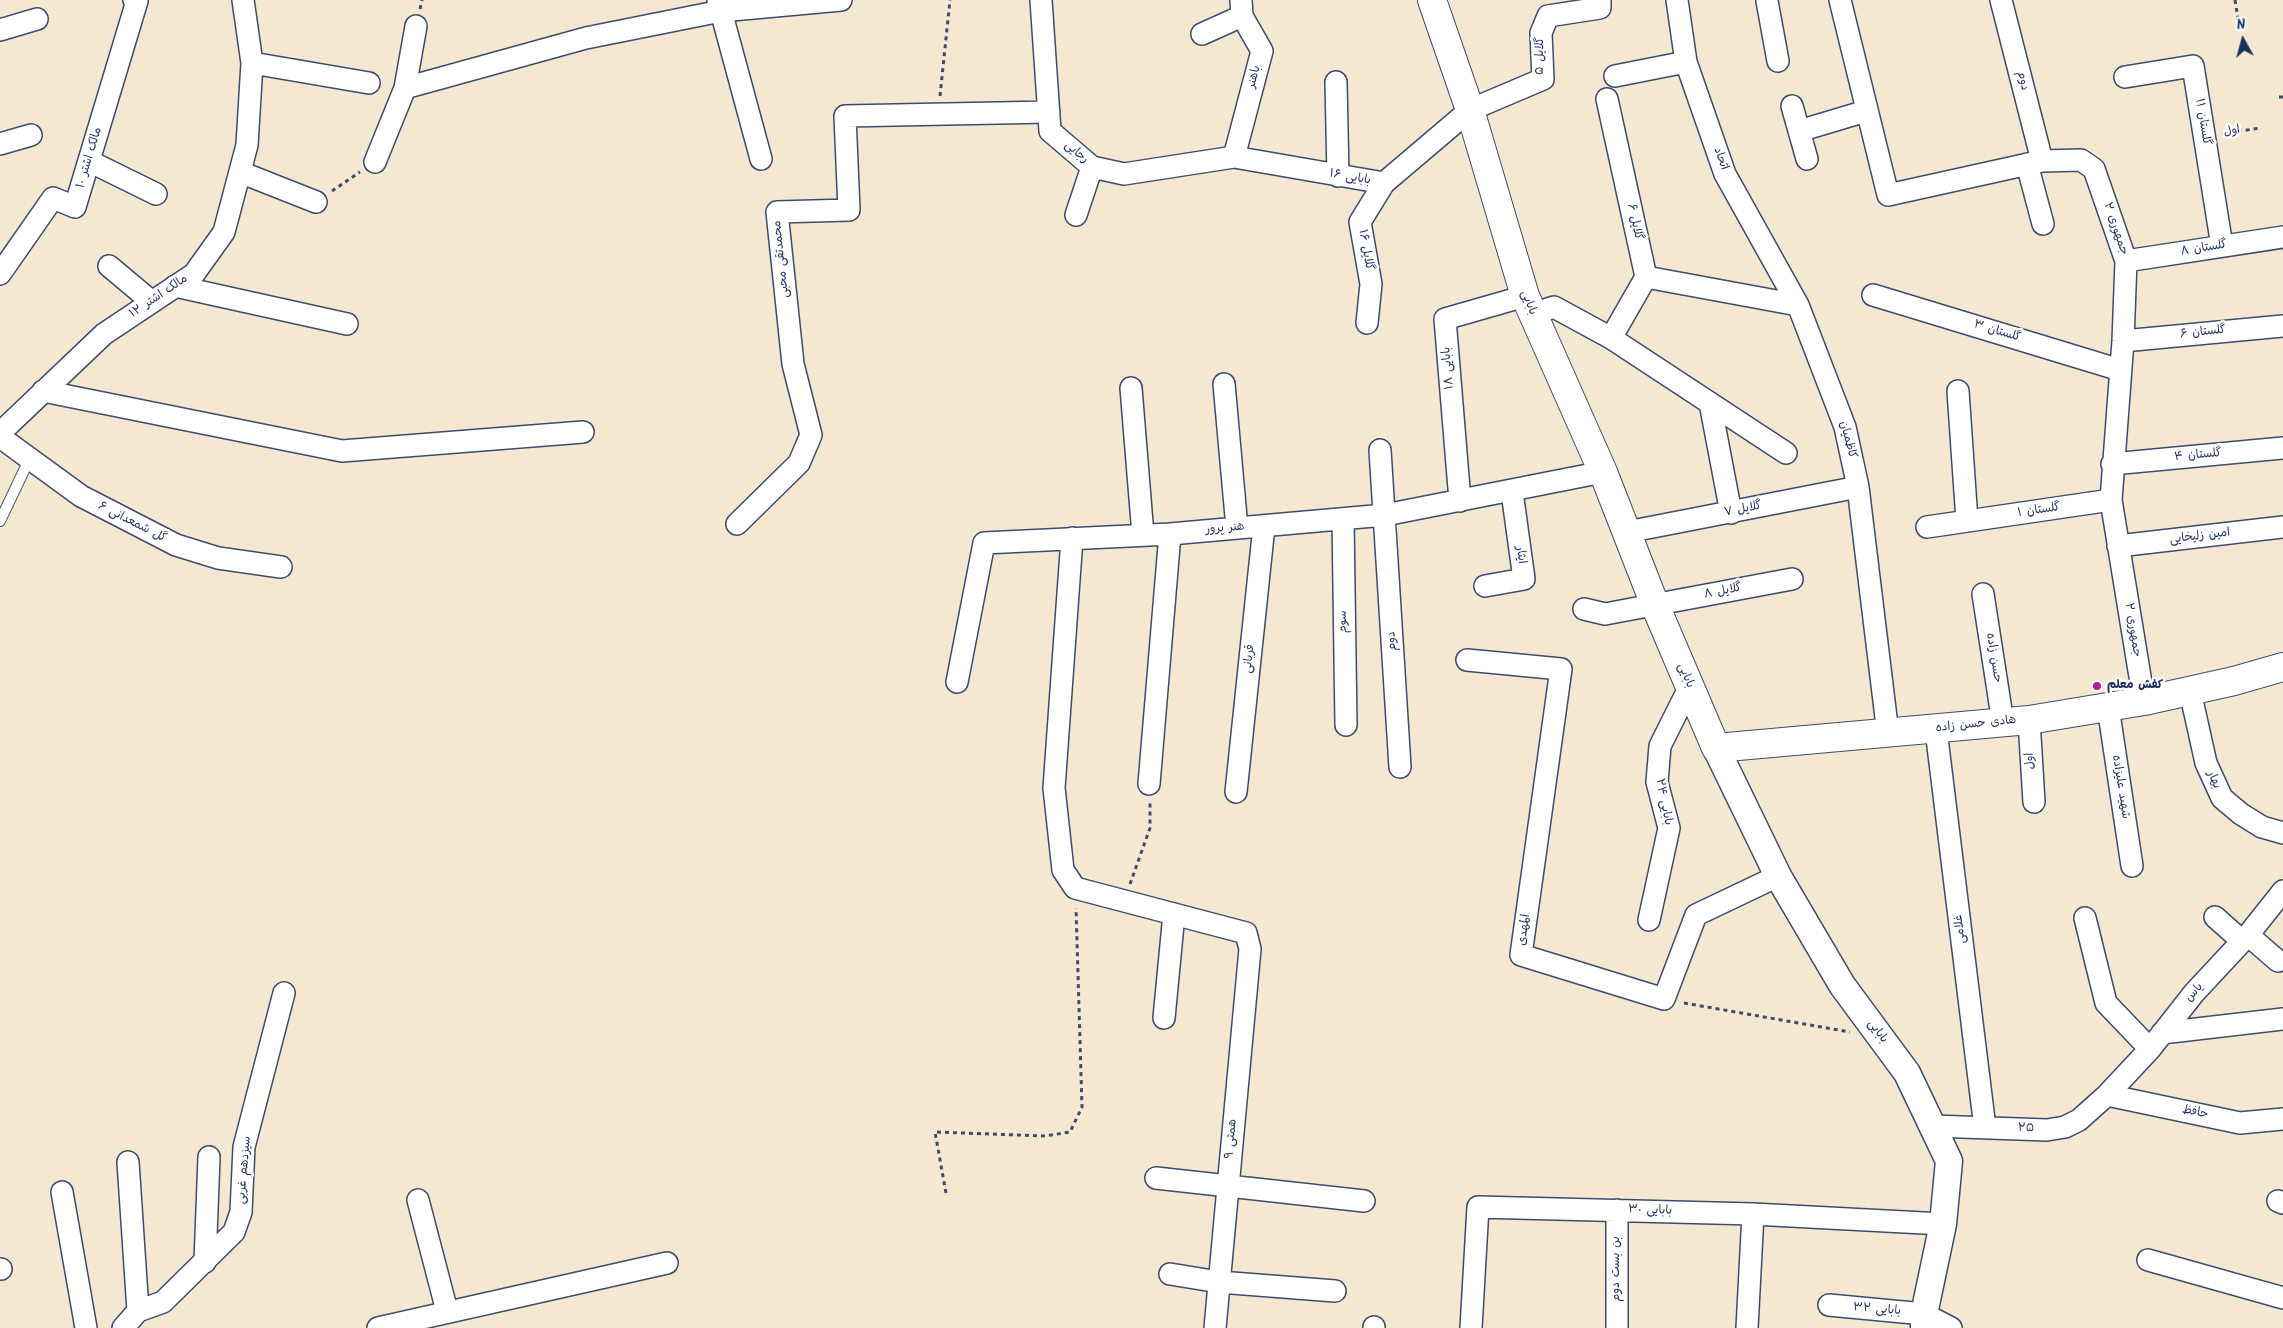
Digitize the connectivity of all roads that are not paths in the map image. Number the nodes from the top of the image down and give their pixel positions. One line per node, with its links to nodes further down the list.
1 (134, 0): 38 (street, مالک اشتر ۱۰)
2 (242, 0): 21 (street, مالک اشتر ۱۲)
3 (841, 0): 12 (street)
4 (1041, 0): 31 (street, رجایی)
5 (1432, 0): 29 (main road, بابایی)
6 (1600, 0): 13 (street, گلایل ۵)
7 (1677, 0): 20 (street, اتحاد)
8 (1767, 0): 9 (street); 19 (street)
9 (1771, 0)
10 (1840, 0): 30 (street, جمهوری ۲)
11 (2001, 0): 40 (street, دوم)
12 (719, 5): 26 (street); 36 (street)
13 (1559, 7): 29 (street, گلایل ۵)
14 (1242, 8): 18 (street); 35 (street, باهنر)
15 (37, 20): 17 (street)
16 (416, 26): 26 (street)
17 (0, 30)
18 (1202, 34)
19 (1778, 61)
20 (1686, 62): 22 (street); 59 (street, اتحاد)
21 (252, 63): 25 (street); 42 (street, مالک اشتر ۱۲)
22 (1615, 76)
23 (2125, 77): 50 (street, گلستان ۱۱)
24 (1336, 82): 43 (street)
25 (369, 83)
26 (406, 88): 39 (street)
27 (1606, 99): 54 (street, گلایل ۶)
28 (1792, 106): 32 (street)
29 (1470, 110): 44 (street, بابایی ۱۶); 58 (main road, بابایی)
30 (1866, 111): 32 (street); 40 (street, جمهوری ۲)
31 (1049, 112): 41 (street, رجایی); 89 (street, محمدتقی محبی)
32 (1799, 131): 37 (street)
33 (31, 135): 34 (street)
34 (0, 144)
35 (1234, 158): 41 (street, رجایی); 43 (street, بابایی ۱۶)
36 (761, 159)
37 (1806, 159)
38 (89, 161): 45 (street); 53 (street, مالک اشتر ۱۰)
39 (375, 162)
40 (2035, 162): 48 (street, دوم); 51 (street, جمهوری ۲)
41 (1092, 167): 47 (street)
42 (240, 172): 46 (street); 55 (street, مالک اشتر ۱۲)
43 (1338, 176): 44 (street, بابایی ۱۶)
44 (1384, 184): 60 (street, گلایل ۱۶)
45 (156, 194)
46 (316, 202)
47 (1076, 215)
48 (2043, 224)
49 (2283, 237): 50 (street, گلستان ۸)
50 (2222, 246): 51 (street, گلستان ۸)
51 (2126, 261): 64 (street, جمهوری ۲)
52 (109, 266): 57 (street)
53 (0, 274)
54 (1646, 277): 59 (street); 63 (street)
55 (175, 286): 57 (street, مالک اشتر ۱۲); 61 (street)
56 (1874, 295): 65 (street, گلستان ۳)
57 (152, 302): 68 (street, مالک اشتر ۱۲)
58 (1529, 305): 63 (street); 79 (main road, بابایی); 83 (street, بابایی ۱۸)
59 (1798, 306): 80 (street, کاظمیان)
60 (1367, 323)
61 (347, 324)
62 (2283, 326): 64 (street, گلستان ۶)
63 (1611, 338): 70 (street)
64 (2123, 341): 65 (street, جمهوری ۲)
65 (2120, 370): 78 (street, جمهوری ۲)
66 (1224, 384): 93 (street)
67 (1131, 388): 96 (street)
68 (43, 391): 71 (street); 72 (street, مالک اشتر ۱۲)
69 (1958, 391): 88 (street)
70 (1710, 403): 76 (street); 84 (street)
71 (583, 432)
72 (0, 433)
73 (0, 437): 77 (street, گل شمعدانی ۶)
74 (2283, 448): 78 (street, گلستان ۴)
75 (1380, 450): 85 (street, دوم)
76 (1786, 453)
77 (29, 460): 87 (lane); 99 (street, گل شمعدانی ۶)
78 (2112, 464): 82 (street, جمهوری ۲)
79 (1603, 472): 81 (street, هنر پرور); 94 (main road, بابایی)
80 (1858, 487): 84 (street, گلایل ۷); 117 (street, کاظمیان)
81 (1512, 492): 83 (street, هنر پرور); 101 (street, ایثار)
82 (2111, 500): 88 (street, گلستان ۱); 98 (street, جمهوری ۲)
83 (1460, 501): 85 (street, هنر پرور)
84 (1731, 513): 94 (street, گلایل ۷)
85 (1385, 515): 86 (street, هنر پرور); 119 (street, دوم)
86 (1343, 519): 90 (street, هنر پرور); 115 (street, سوم)
87 (0, 521)
88 (1967, 521): 91 (street, گلستان ۱)
89 (737, 524)
90 (1264, 526): 93 (street, هنر پرور); 121 (street, قربانی)
91 (1927, 527)
92 (2283, 527): 98 (street, امین زلیخایی)
93 (1237, 528): 95 (street, هنر پرور)
94 (1627, 532): 103 (main road, بابایی)
95 (1170, 534): 96 (street, هنر پرور); 120 (street)
96 (1144, 535): 97 (street, هنر پرور)
97 (1072, 538): 107 (street, هنر پرور); 127 (street)
98 (2118, 546): 112 (street, جمهوری ۲)
99 (281, 568)
100 (1792, 579): 103 (street, گلایل ۸)
101 (1485, 586)
102 (1983, 594): 114 (street, حسن زاده)
103 (1655, 605): 104 (street, گلایل ۸); 110 (main road, بابایی)
104 (1584, 609)
105 (1467, 660): 125 (street, المهدی)
106 (2283, 666): 108 (main road)
107 (957, 682)
108 (2234, 682): 109 (main road); 111 (main road, هادی حسن زاده)
109 (2283, 684)
110 (1689, 688): 118 (main road, بابایی); 130 (street, بابایی ۲۴)
111 (2190, 691): 112 (main road, هادی حسن زاده); 123 (street, بهار)
112 (2144, 701): 113 (main road, هادی حسن زاده)
113 (2108, 707): 114 (main road, هادی حسن زاده); 124 (street, شهید علیزاده)
114 (2016, 721): 116 (main road, هادی حسن زاده); 122 (street, اول)
115 (1346, 724)
116 (1936, 730): 117 (main road, هادی حسن زاده); 140 (street, غلامی)
117 (1888, 734): 118 (main road, هادی حسن زاده)
118 (1716, 748): 125 (street, بابایی)
119 (1400, 767)
120 (1149, 784)
121 (1236, 792)
122 (2034, 802)
123 (2283, 833)
124 (2132, 866)
125 (1778, 876): 139 (street, بابایی)
126 (2283, 891): 131 (street, یاس)
127 (1174, 914): 134 (street); 144 (street, همتی ۹)
128 (2215, 917): 131 (street)
129 (2085, 918): 136 (street)
130 (1649, 920)
131 (2245, 938): 132 (street); 136 (street, یاس)
132 (2278, 962)
133 (284, 993): 152 (street, سیزدهم غربی)
134 (1164, 1018)
135 (2283, 1019): 136 (street)
136 (2156, 1041): 137 (street, یاس)
137 (2107, 1095): 138 (street, حافظ); 140 (street, ۲۵)
138 (2283, 1119)
139 (1933, 1126): 140 (street, ۲۵); 150 (street, بابایی)
140 (1985, 1128)
141 (209, 1158): 152 (street)
142 (128, 1162): 159 (street)
143 (1156, 1178): 144 (street)
144 (1228, 1187): 147 (street); 155 (street, همتی ۹)
145 (62, 1192): 162 (street)
146 (418, 1200): 160 (street)
147 (1364, 1201)
148 (1617, 1210): 149 (street, بابایی ۳۰); 166 (street, بابایی ۳۰); 167 (street, بن بست دوم)
149 (1753, 1214): 150 (street, بابایی ۳۰); 168 (street)
150 (1943, 1224): 161 (street, بابایی)
151 (2148, 1260): 157 (street)
152 (205, 1262): 159 (street, سیزدهم غربی)
153 (667, 1263): 160 (street)
154 (1170, 1274): 155 (street)
155 (1219, 1282): 156 (street); 165 (street, همتی ۹)
156 (1335, 1292)
157 (2283, 1298)
158 (1829, 1305): 161 (street, بابایی ۳۲)
159 (138, 1311): 163 (street, سیزدهم غربی)
160 (447, 1312): 164 (street)
161 (1924, 1321): 169 (street)
162 (86, 1328)
163 (123, 1328)
164 (378, 1328)
165 (1215, 1328)
166 (1471, 1328)
167 (1617, 1328)
168 (1747, 1328)
169 (1952, 1328)

